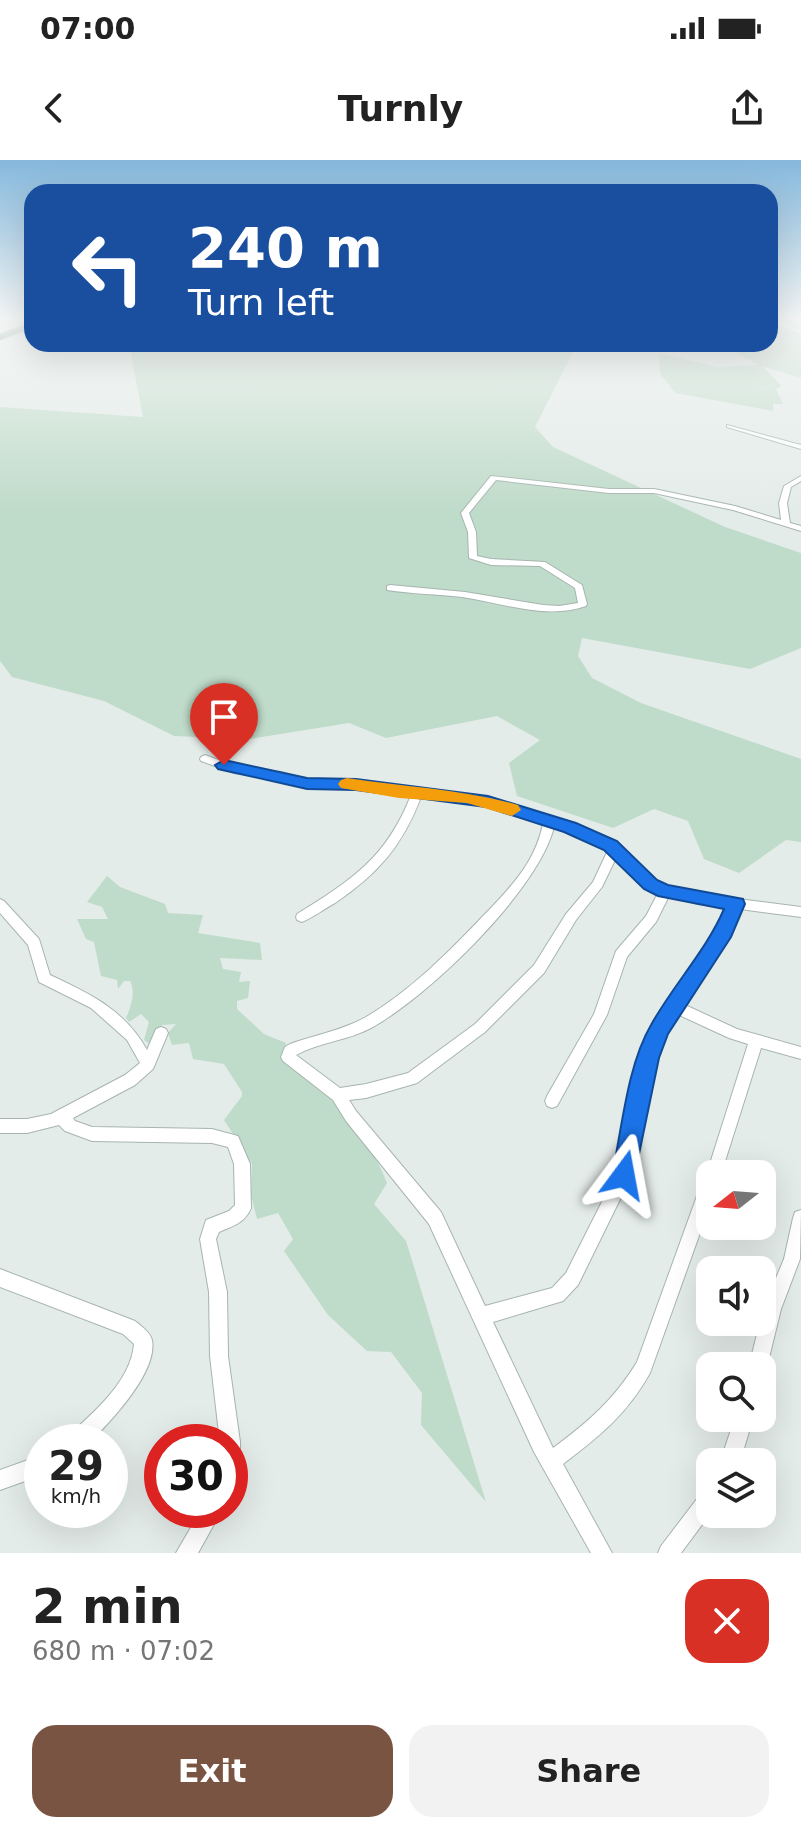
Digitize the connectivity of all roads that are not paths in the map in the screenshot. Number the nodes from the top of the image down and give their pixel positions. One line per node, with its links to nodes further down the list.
1 (729, 426): 2 (street)
2 (801, 447)
3 (801, 478): 4 (street)
4 (786, 524): 5 (street); 6 (street)
5 (801, 529)
6 (390, 588)
7 (205, 759): 8 (street)
8 (417, 793): 9 (street); 15 (street)
9 (549, 822): 10 (street); 21 (street)
10 (614, 849): 11 (street); 21 (street)
11 (665, 891): 13 (street); 22 (street)
12 (0, 904): 20 (street)
13 (736, 904): 14 (street); 16 (street)
14 (801, 912)
15 (302, 917)
16 (674, 1006): 18 (street); 29 (street)
17 (161, 1033): 20 (street)
18 (756, 1042): 19 (street); 25 (street)
19 (801, 1053)
20 (148, 1065): 23 (street)
21 (338, 1095): 29 (street)
22 (552, 1101)
23 (62, 1117): 24 (street); 32 (street)
24 (0, 1126)
25 (718, 1160)
26 (801, 1218): 30 (street)
27 (696, 1221): 33 (street)
28 (0, 1278): 31 (street)
29 (481, 1316): 33 (street)
30 (761, 1352)
31 (93, 1424)
32 (228, 1424)
33 (550, 1462): 39 (street)
34 (24, 1471): 35 (street)
35 (0, 1480)
36 (696, 1516): 40 (street)
37 (201, 1528): 38 (street)
38 (186, 1553)
39 (602, 1553)
40 (668, 1553)

